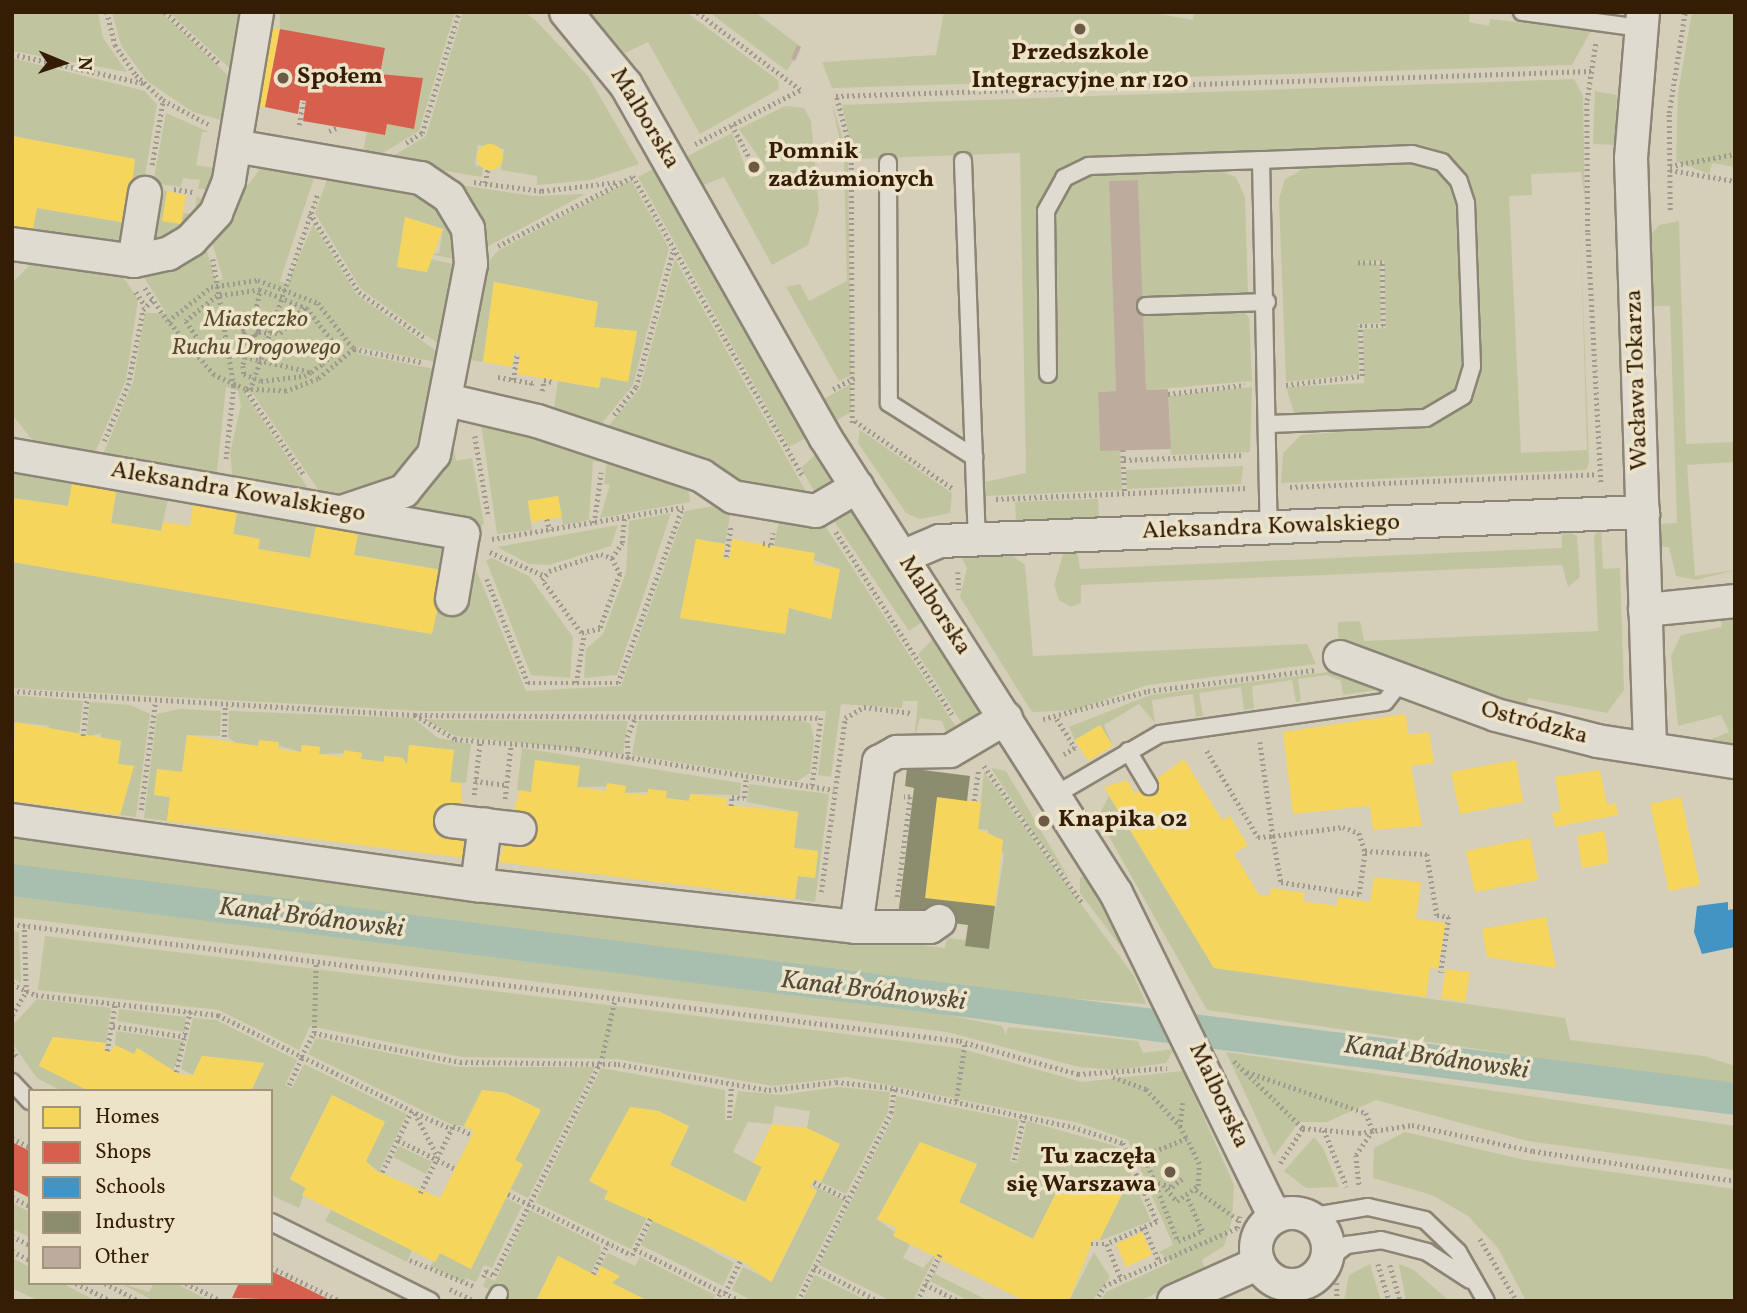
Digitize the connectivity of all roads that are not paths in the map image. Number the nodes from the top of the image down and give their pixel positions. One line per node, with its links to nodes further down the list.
1 (257, 12): 5 (street)
2 (566, 12): 19 (street, Malborska)
3 (1532, 13): 4 (lane)
4 (1642, 20): 21 (street, Wacława Tokarza)
5 (236, 140): 11 (street); 15 (street)
6 (1261, 160): 12 (lane); 14 (lane); 16 (lane)
7 (963, 161): 18 (lane)
8 (888, 163): 18 (lane)
9 (147, 190): 11 (street)
10 (12, 244): 11 (street)
11 (134, 261)
12 (1267, 302): 13 (lane); 16 (lane)
13 (1146, 306)
14 (1048, 374)
15 (459, 403): 19 (street); 20 (street)
16 (1269, 424): 22 (lane)
17 (12, 455): 20 (street, Aleksandra Kowalskiego)
18 (974, 457): 23 (lane)
19 (857, 487): 24 (street, Malborska)
20 (335, 510): 25 (street, Aleksandra Kowalskiego)
21 (1643, 512): 22 (street, Aleksandra Kowalskiego); 27 (street, Wacława Tokarza)
22 (1269, 528): 23 (street, Aleksandra Kowalskiego)
23 (977, 540): 24 (street, Aleksandra Kowalskiego)
24 (902, 557): 30 (street, Malborska)
25 (452, 598)
26 (1735, 601): 27 (street)
27 (1645, 610): 31 (street, Wacława Tokarza)
28 (1349, 660): 29 (street, Ostródzka)
29 (1402, 680): 31 (street, Ostródzka); 32 (lane)
30 (1019, 719): 35 (street, Malborska); 40 (street)
31 (1650, 747): 33 (street, Ostródzka)
32 (1128, 751): 34 (lane); 35 (lane)
33 (1735, 762)
34 (1149, 786)
35 (1055, 795): 43 (street, Malborska)
36 (12, 820): 38 (street)
37 (486, 825): 38 (street)
38 (477, 885): 40 (street)
39 (939, 921): 40 (street)
40 (856, 927)
41 (12, 1082): 42 (lane)
42 (28, 1099)
43 (1275, 1217): 44 (street); 46 (street)
44 (1308, 1217): 47 (street); 50 (lane)
45 (273, 1223): 48 (lane)
46 (1259, 1263): 47 (street); 49 (street)
47 (1315, 1282): 50 (lane)
48 (430, 1301)
49 (1174, 1301)
50 (1485, 1301)

